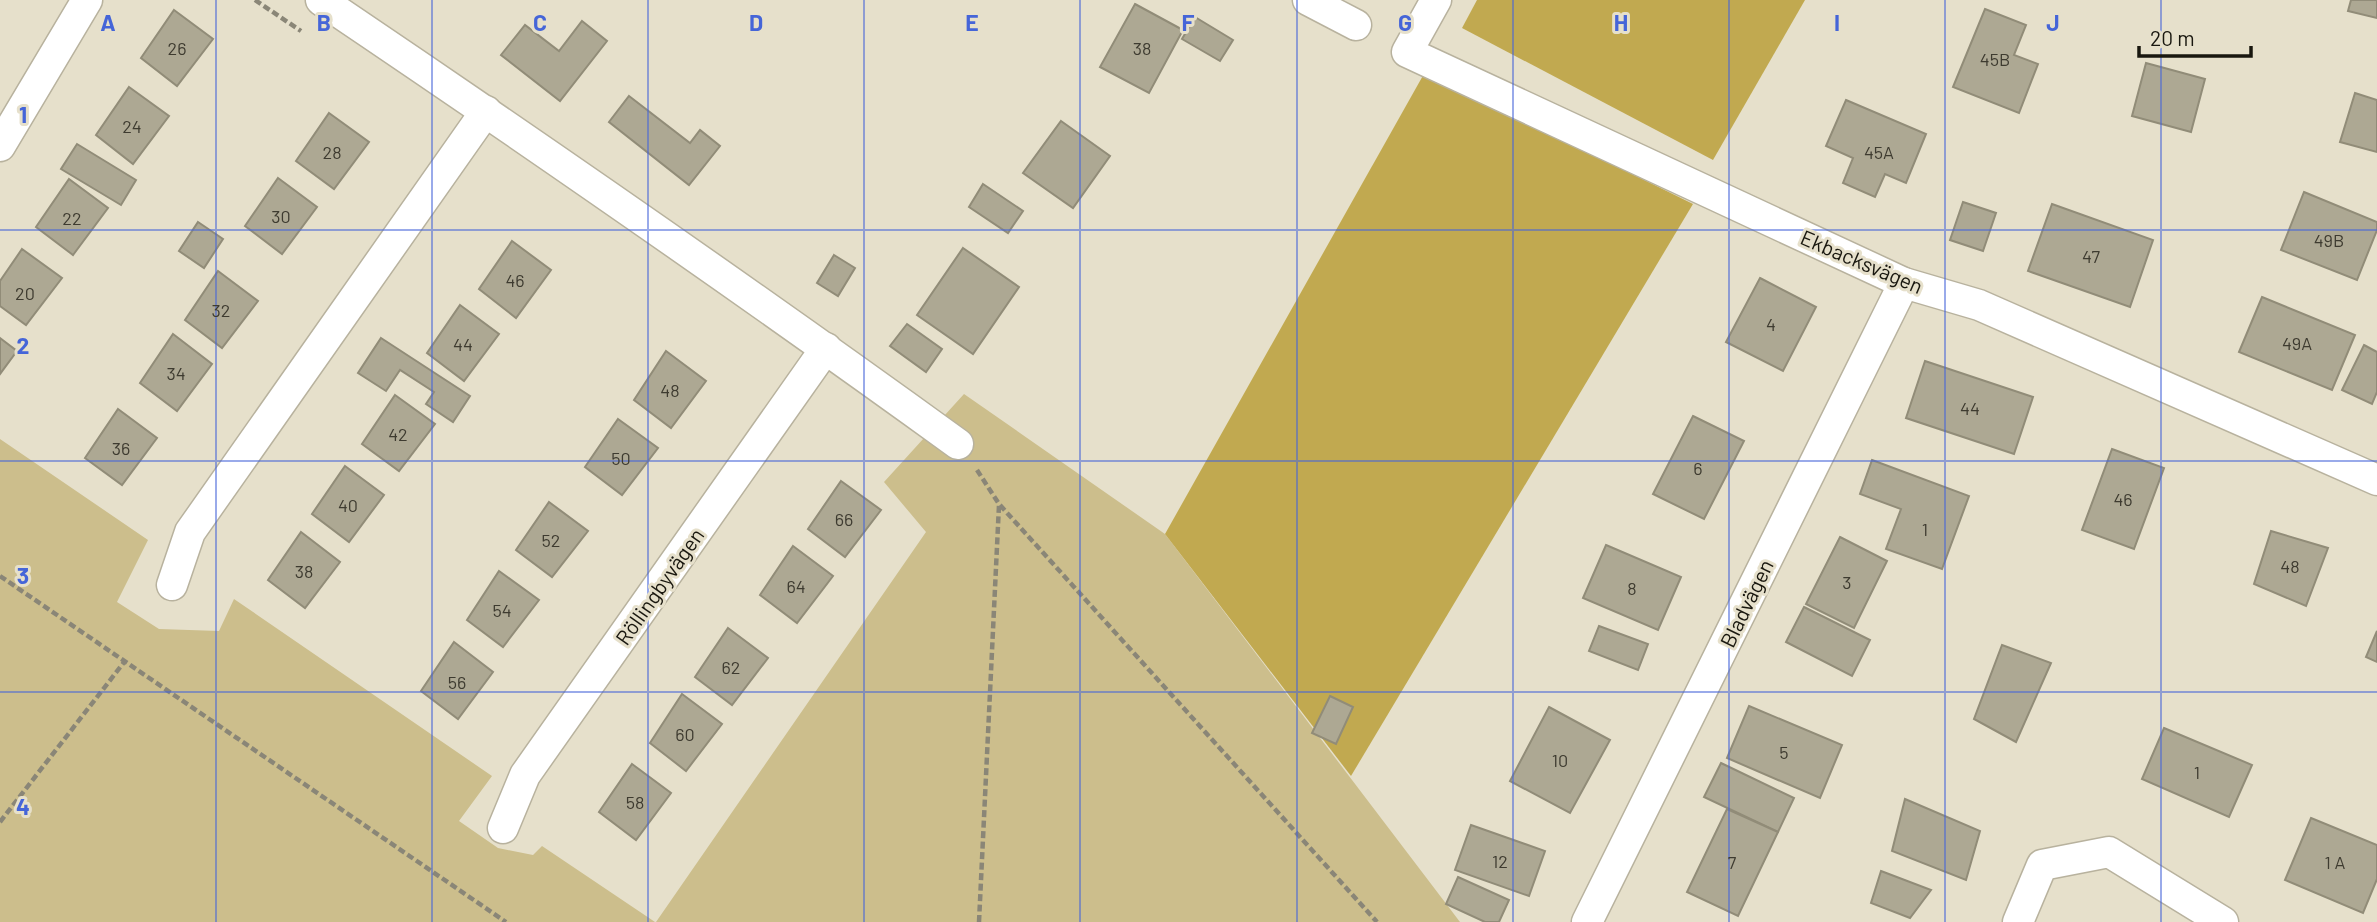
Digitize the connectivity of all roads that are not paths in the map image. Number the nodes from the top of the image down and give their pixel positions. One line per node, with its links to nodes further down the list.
1 (87, 0): 7 (street)
2 (321, 0): 6 (street)
3 (1308, 0): 5 (street)
4 (1436, 0): 8 (street, Ekbacksvägen)
5 (1356, 25)
6 (486, 111): 9 (street); 12 (street)
7 (0, 146)
8 (1904, 283): 11 (street, Ekbacksvägen); 14 (street, Bladvägen)
9 (826, 348): 10 (street); 13 (street, Röllingbyvägen)
10 (958, 444)
11 (2377, 480)
12 (172, 585)
13 (503, 828)
14 (1587, 922)
15 (2018, 922): 16 (street)
16 (2223, 922)

